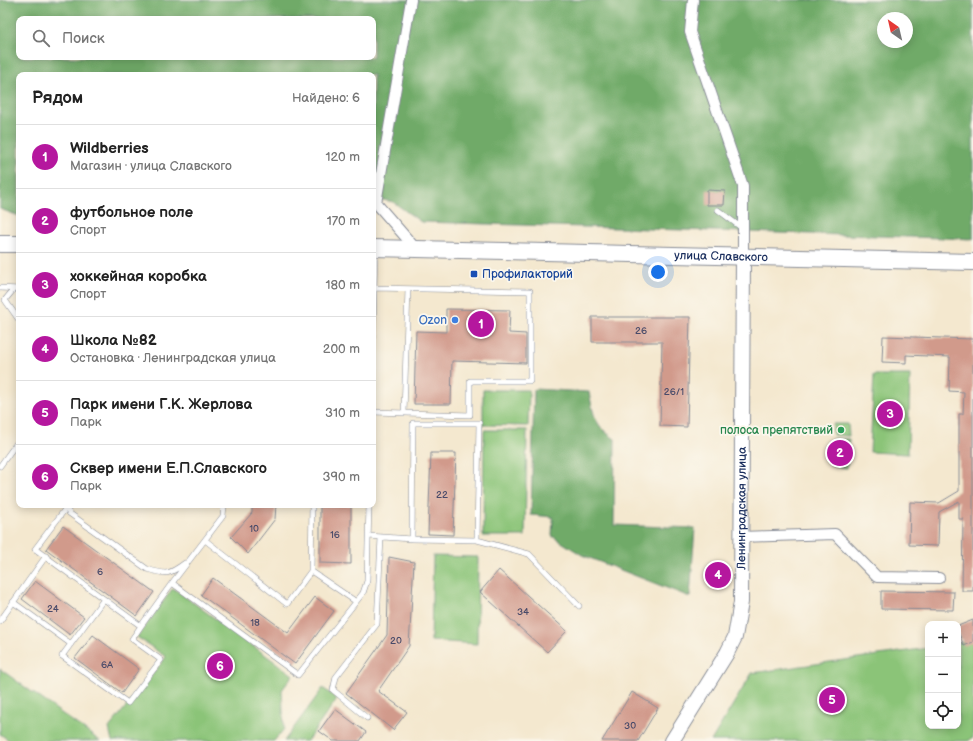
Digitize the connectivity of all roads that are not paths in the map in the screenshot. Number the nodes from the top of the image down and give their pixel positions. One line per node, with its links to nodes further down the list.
1 (411, 0): 8 (street)
2 (693, 0): 4 (street)
3 (718, 210): 4 (lane)
4 (743, 229): 9 (street)
5 (0, 244): 6 (main road)
6 (16, 244)
7 (376, 248): 8 (main road, улица Славского)
8 (416, 249): 9 (main road, улица Славского)
9 (743, 257): 10 (main road, улица Славского); 27 (street, Ленинградская улица)
10 (973, 262)
11 (0, 288): 14 (lane)
12 (376, 288): 13 (lane)
13 (408, 288): 17 (lane); 17 (lane)
14 (16, 289): 15 (lane)
15 (16, 316)
16 (376, 412): 17 (lane)
17 (404, 413)
18 (16, 444): 19 (lane)
19 (0, 466)
20 (64, 508): 31 (lane)
21 (66, 508): 32 (lane)
22 (224, 508): 29 (lane)
23 (312, 508): 33 (lane)
24 (369, 508): 25 (lane)
25 (368, 536): 26 (lane); 37 (lane)
26 (381, 537): 28 (lane); 43 (lane)
27 (741, 537): 34 (street); 44 (street, Ленинградская улица)
28 (412, 539): 30 (lane); 30 (lane)
29 (205, 540): 32 (lane); 33 (lane)
30 (478, 540): 39 (lane)
31 (46, 556): 36 (lane); 38 (lane)
32 (190, 558): 35 (lane)
33 (311, 571): 37 (lane)
34 (939, 578)
35 (172, 583): 37 (lane); 41 (lane)
36 (104, 599): 41 (lane); 42 (lane)
37 (355, 601)
38 (13, 602): 40 (lane); 42 (lane)
39 (579, 606)
40 (0, 621)
41 (141, 626): 42 (lane)
42 (71, 644)
43 (367, 718)
44 (672, 741)

